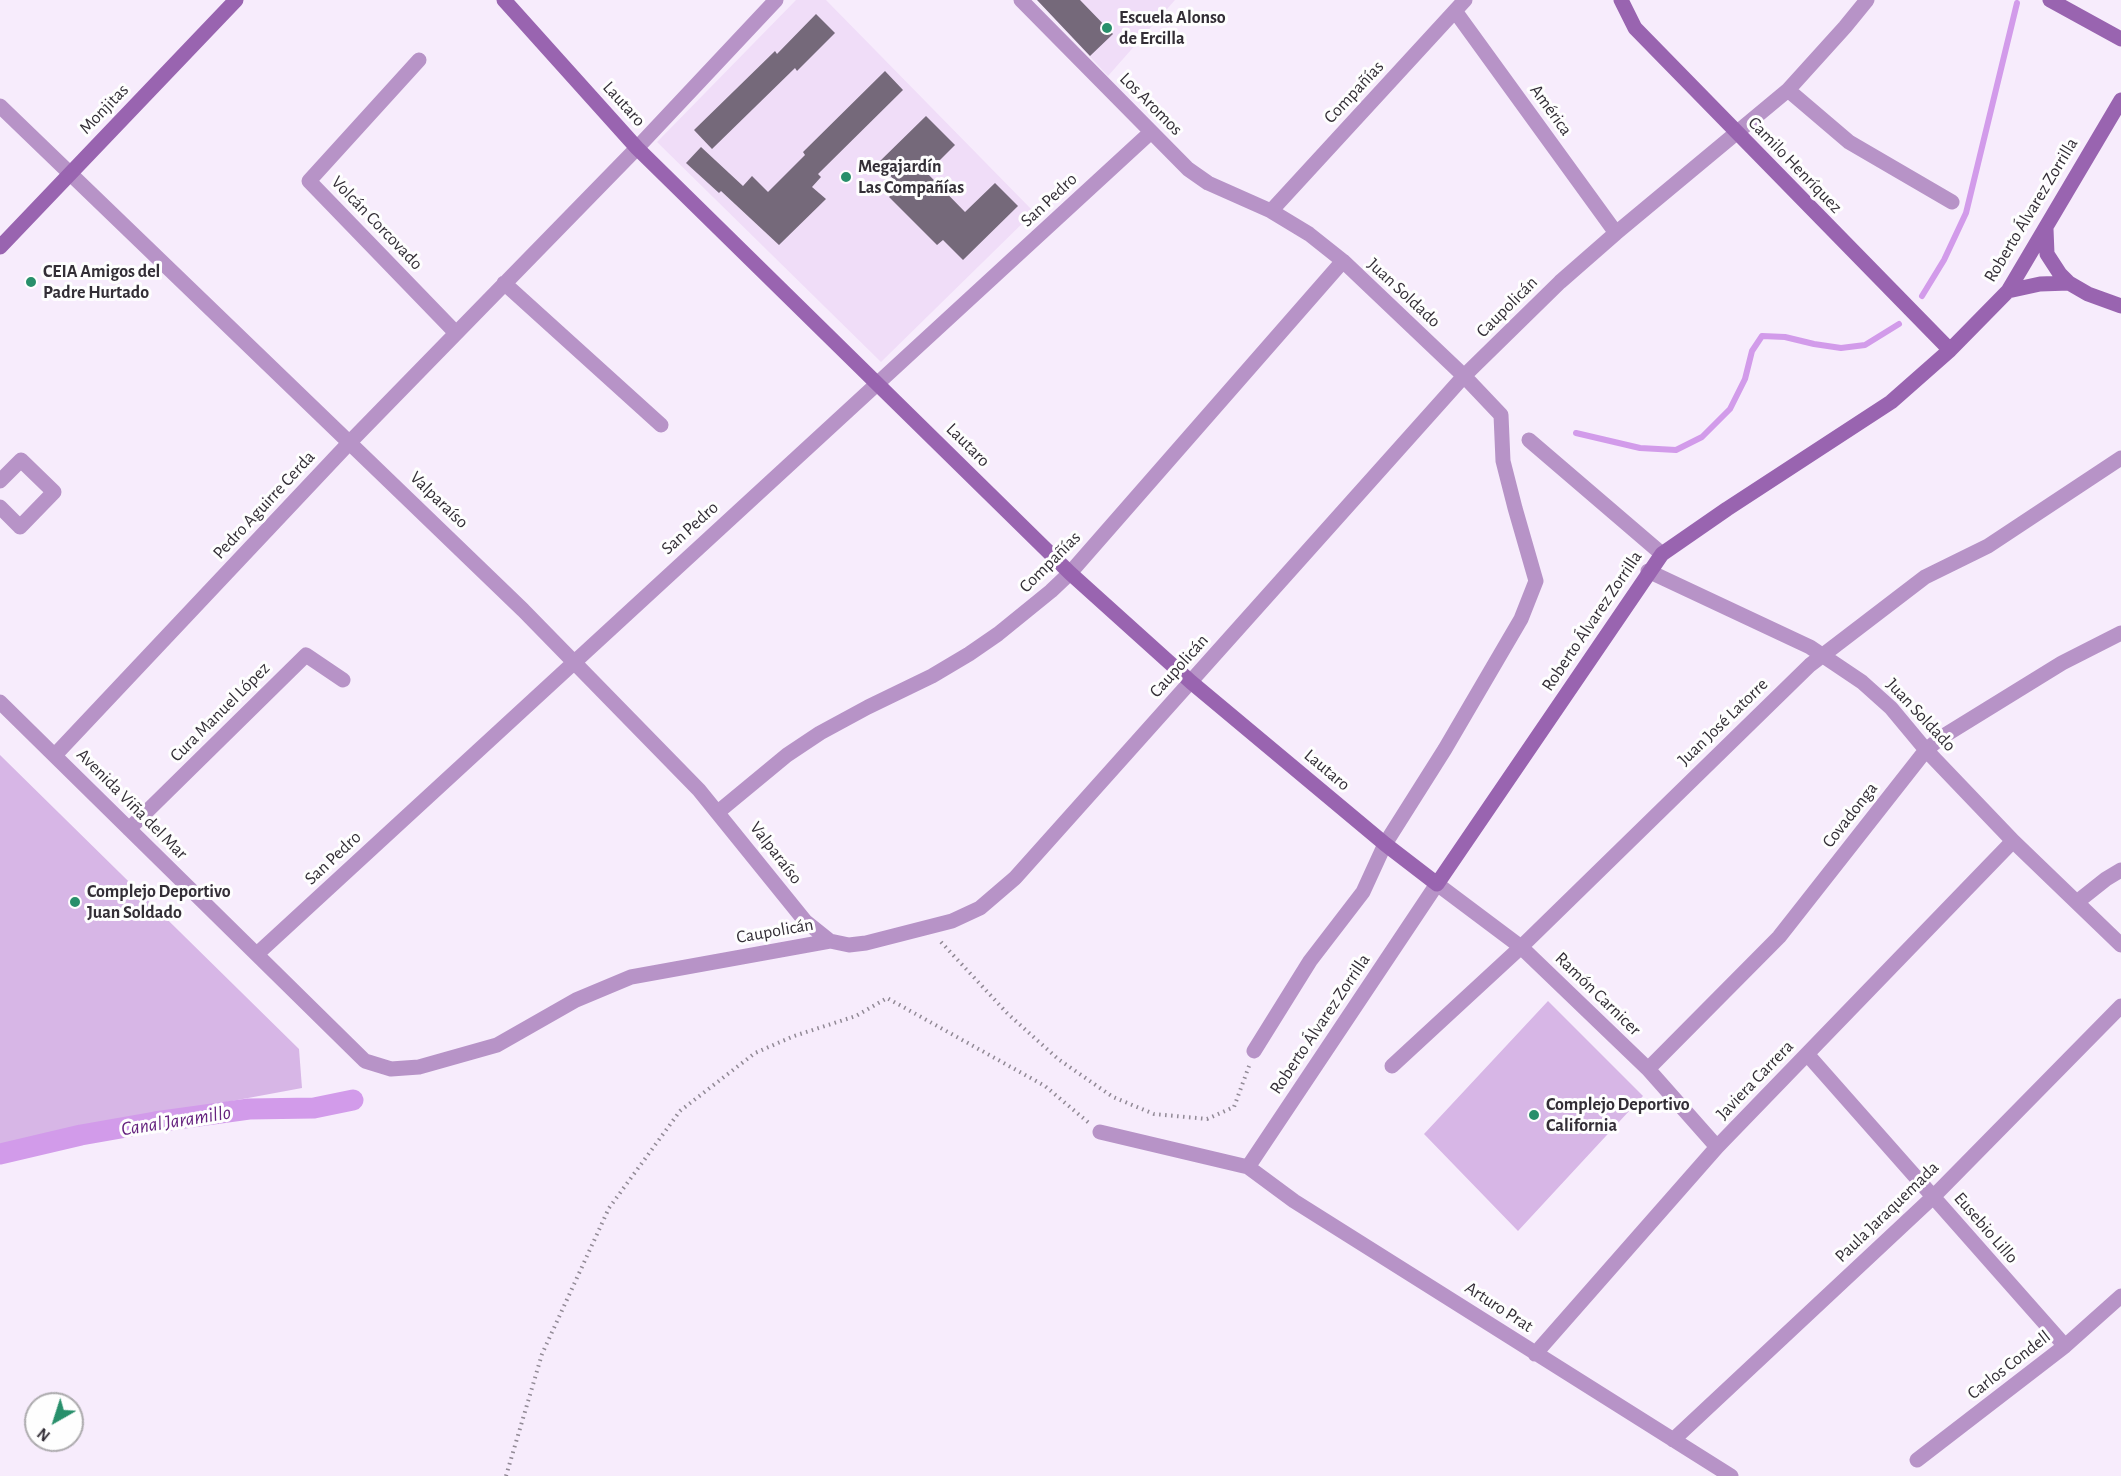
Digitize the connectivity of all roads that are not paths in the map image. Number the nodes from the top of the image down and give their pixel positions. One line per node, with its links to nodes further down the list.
1 (236, 0): 17 (street, Monjitas)
2 (776, 0): 16 (street, Pedro Aguirre Cerda)
3 (1021, 0): 14 (street, Los Aromos)
4 (1621, 0): 15 (street, Camilo Henríquez)
5 (1867, 0): 11 (street, Caupolicán)
6 (2050, 0): 9 (street)
7 (510, 2): 16 (street, Lautaro)
8 (1460, 5): 19 (street, Compañías); 21 (street, América)
9 (2121, 39)
10 (419, 60): 28 (street, Volcán Corcovado)
11 (1788, 90): 15 (street, Caupolicán); 18 (street)
12 (2121, 100): 20 (street, Roberto Álvarez Zorrilla)
13 (0, 106): 17 (street, Valparaíso)
14 (1151, 132): 19 (street, Los Aromos); 31 (street, San Pedro)
15 (1737, 134): 21 (street, Caupolicán); 29 (street, Camilo Henríquez)
16 (637, 148): 25 (street, Pedro Aguirre Cerda); 31 (street, Lautaro)
17 (69, 174): 22 (street, Monjitas); 34 (street, Valparaíso)
18 (1952, 202)
19 (1271, 211): 23 (street, Juan Soldado)
20 (2047, 223): 24 (street); 26 (street, Roberto Álvarez Zorrilla)
21 (1616, 233): 30 (street, Caupolicán)
22 (0, 247)
23 (1343, 261): 30 (street, Juan Soldado); 40 (street, Compañías)
24 (2069, 283): 26 (street); 27 (street)
25 (504, 284): 28 (street, Pedro Aguirre Cerda); 32 (street)
26 (2008, 291): 29 (street, Roberto Álvarez Zorrilla)
27 (2121, 306)
28 (456, 333): 34 (street, Pedro Aguirre Cerda)
29 (1950, 350): 38 (street, Roberto Álvarez Zorrilla)
30 (1464, 376): 45 (street, Caupolicán); 52 (street, Juan Soldado)
31 (878, 383): 40 (street, Lautaro); 43 (street, San Pedro)
32 (661, 425)
33 (1529, 440): 38 (street)
34 (350, 442): 43 (street, Valparaíso); 48 (street, Pedro Aguirre Cerda)
35 (2121, 458): 42 (street, Juan José Latorre)
36 (0, 481): 37 (street)
37 (0, 507)
38 (1662, 554): 39 (street, Roberto Álvarez Zorrilla)
39 (1648, 571): 42 (street, Juan Soldado); 54 (street, Roberto Álvarez Zorrilla)
40 (1070, 573): 45 (street, Lautaro); 49 (street, Compañías)
41 (2121, 633): 47 (street, Covadonga)
42 (1823, 655): 47 (street, Juan Soldado); 58 (street, Juan José Latorre)
43 (573, 662): 49 (street, Valparaíso); 59 (street, San Pedro)
44 (342, 680): 50 (street, Cura Manuel López)
45 (1191, 682): 52 (street, Lautaro); 56 (street, Caupolicán)
46 (0, 702): 48 (street, Avenida Viña del Mar)
47 (1926, 750): 51 (street, Juan Soldado); 65 (street, Covadonga)
48 (55, 755): 50 (street, Avenida Viña del Mar)
49 (718, 812): 56 (street, Valparaíso)
50 (129, 829): 59 (street, Avenida Viña del Mar)
51 (2013, 841): 55 (street, Juan Soldado); 62 (street, Javiera Carrera)
52 (1385, 844): 54 (street, Lautaro); 61 (street)
53 (2121, 870): 55 (street)
54 (1437, 884): 58 (street, Ramón Carnicer); 68 (street, Roberto Álvarez Zorrilla)
55 (2077, 902): 57 (street, Juan Soldado)
56 (830, 941): 63 (street, Caupolicán)
57 (2121, 945)
58 (1521, 947): 64 (street, Juan José Latorre); 65 (street, Ramón Carnicer)
59 (257, 954): 63 (street, Avenida Viña del Mar)
60 (2121, 1006): 69 (street, Paula Jaraquemada)
61 (1254, 1051)
62 (1807, 1054): 67 (street, Javiera Carrera); 69 (street, Eusebio Lillo)
63 (365, 1061)
64 (1392, 1066)
65 (1648, 1069): 67 (street, Ramón Carnicer)
66 (1100, 1132): 68 (street)
67 (1717, 1147): 72 (street, Javiera Carrera)
68 (1248, 1167): 72 (street, Arturo Prat)
69 (1933, 1197): 71 (street, Eusebio Lillo); 73 (street, Paula Jaraquemada)
70 (2121, 1296): 71 (street, Carlos Condell)
71 (2065, 1346): 74 (street, Carlos Condell)
72 (1535, 1354): 73 (street, Arturo Prat)
73 (1673, 1440): 75 (street, Arturo Prat)
74 (1917, 1460)
75 (1731, 1476)

